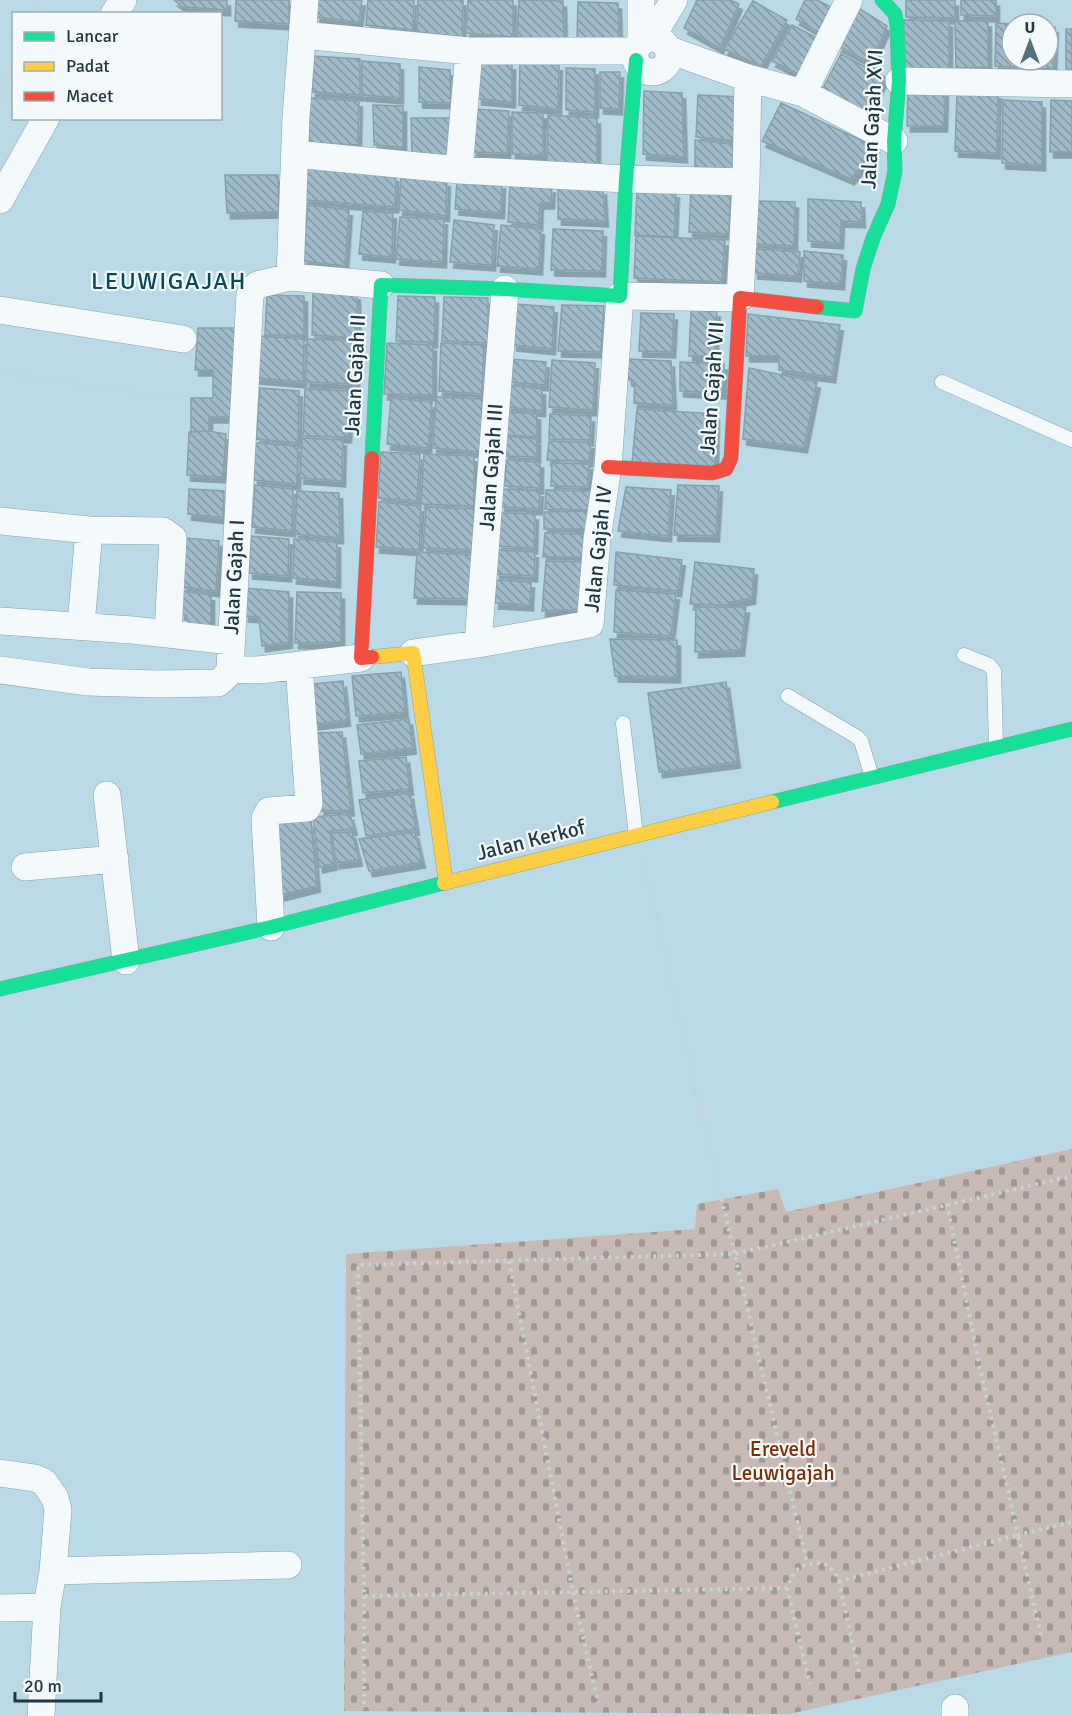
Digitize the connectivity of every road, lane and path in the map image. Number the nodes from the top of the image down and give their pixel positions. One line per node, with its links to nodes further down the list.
1 (305, 0): 6 (street)
2 (641, 0): 7 (street)
3 (674, 0): 7 (street)
4 (849, 0): 13 (street)
5 (882, 0): 11 (street, Jalan Gajah XVI)
6 (302, 35): 8 (street); 17 (street)
7 (646, 48): 8 (street); 10 (street); 19 (street)
8 (469, 51): 18 (street)
9 (12, 68): 14 (path)
10 (748, 78): 13 (street); 20 (street)
11 (899, 81): 12 (street); 16 (street, Jalan Gajah XVI)
12 (1072, 84)
13 (802, 93): 16 (street)
14 (0, 101)
15 (45, 120): 21 (street)
16 (894, 141): 26 (street, Jalan Gajah XVI)
17 (295, 154): 18 (street); 22 (street)
18 (459, 170): 19 (street)
19 (626, 179): 20 (street); 25 (street)
20 (746, 182): 26 (street)
21 (0, 200)
22 (290, 277): 23 (street, Jalan Gajah I); 39 (street, Jalan Gajah I)
23 (381, 285): 24 (street); 43 (street, Jalan Gajah II)
24 (505, 289): 25 (street); 40 (street, Jalan Gajah III)
25 (620, 296): 26 (street); 33 (street, Jalan Gajah IV)
26 (740, 298): 33 (street, Jalan Gajah VII)
27 (0, 310): 28 (street)
28 (183, 339)
29 (0, 372): 31 (path)
30 (942, 382): 32 (lane)
31 (180, 399)
32 (1072, 440)
33 (608, 468): 40 (street, Jalan Gajah IV)
34 (0, 521): 35 (street)
35 (89, 530): 37 (street); 38 (street)
36 (0, 621): 37 (street)
37 (81, 626): 38 (street)
38 (168, 634): 39 (street)
39 (231, 641): 45 (street, Jalan Gajah I)
40 (478, 644): 41 (street, Jalan Gajah IV)
41 (413, 652): 43 (street); 56 (street)
42 (964, 655): 50 (lane)
43 (361, 658): 44 (street)
44 (299, 666): 45 (street); 57 (street)
45 (230, 669): 46 (street)
46 (0, 670)
47 (788, 696): 51 (lane)
48 (623, 723): 53 (lane)
49 (1072, 729): 50 (street, Jalan Kerkof)
50 (996, 747): 51 (street, Jalan Kerkof)
51 (872, 777): 53 (street, Jalan Kerkof)
52 (107, 795): 54 (street)
53 (636, 835): 56 (street, Jalan Kerkof); 62 (path)
54 (115, 859): 55 (street); 58 (street)
55 (25, 867)
56 (446, 883): 57 (street, Jalan Kerkof)
57 (271, 927): 58 (street, Jalan Kerkof)
58 (126, 961): 59 (street, Jalan Kerkof)
59 (0, 989)
60 (1072, 1176): 61 (path)
61 (947, 1204): 62 (path); 66 (path)
62 (735, 1254): 63 (path); 67 (path)
63 (509, 1261): 72 (path); 73 (path)
64 (0, 1473): 69 (street)
65 (1072, 1522): 66 (path)
66 (1018, 1535): 70 (path); 76 (path)
67 (807, 1563): 70 (path); 71 (path)
68 (288, 1565): 69 (street)
69 (53, 1571): 74 (street)
70 (839, 1581): 77 (path)
71 (787, 1588): 72 (path); 78 (path)
72 (573, 1592): 73 (path); 79 (path)
73 (364, 1596): 80 (path)
74 (47, 1607): 75 (street); 81 (street)
75 (0, 1608)
76 (1041, 1635)
77 (859, 1673)
78 (810, 1684)
79 (598, 1703)
80 (364, 1706)
81 (41, 1716)

